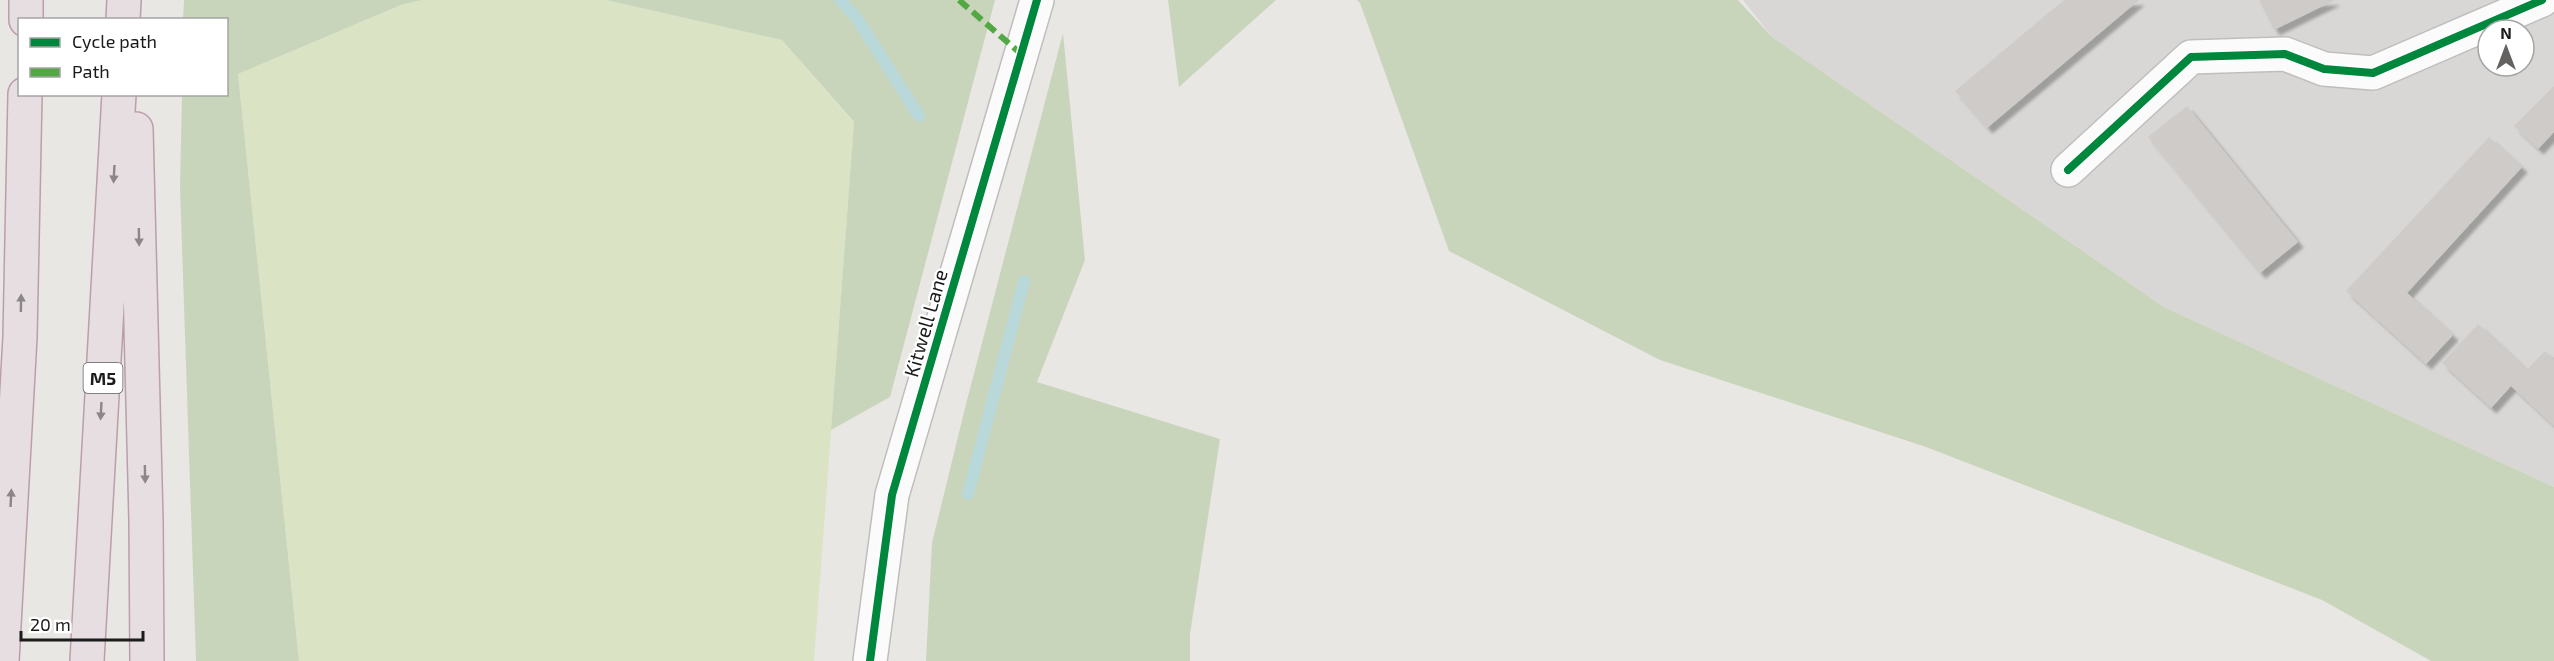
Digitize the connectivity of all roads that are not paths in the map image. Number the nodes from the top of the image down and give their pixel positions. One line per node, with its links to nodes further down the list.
1 (26, 0): 6 (highway)
2 (124, 0): 7 (highway)
3 (133, 0): 8 (highway)
4 (1037, 0): 16 (street, Kitwell Lane)
5 (2542, 0): 12 (street)
6 (26, 18)
7 (123, 18)
8 (134, 18)
9 (25, 96): 13 (highway, one-way to 9)
10 (119, 96): 14 (highway, M5, one-way to 14)
11 (135, 96): 15 (highway, one-way to 15)
12 (2068, 170)
13 (2, 661)
14 (87, 661)
15 (147, 661)
16 (870, 661)

